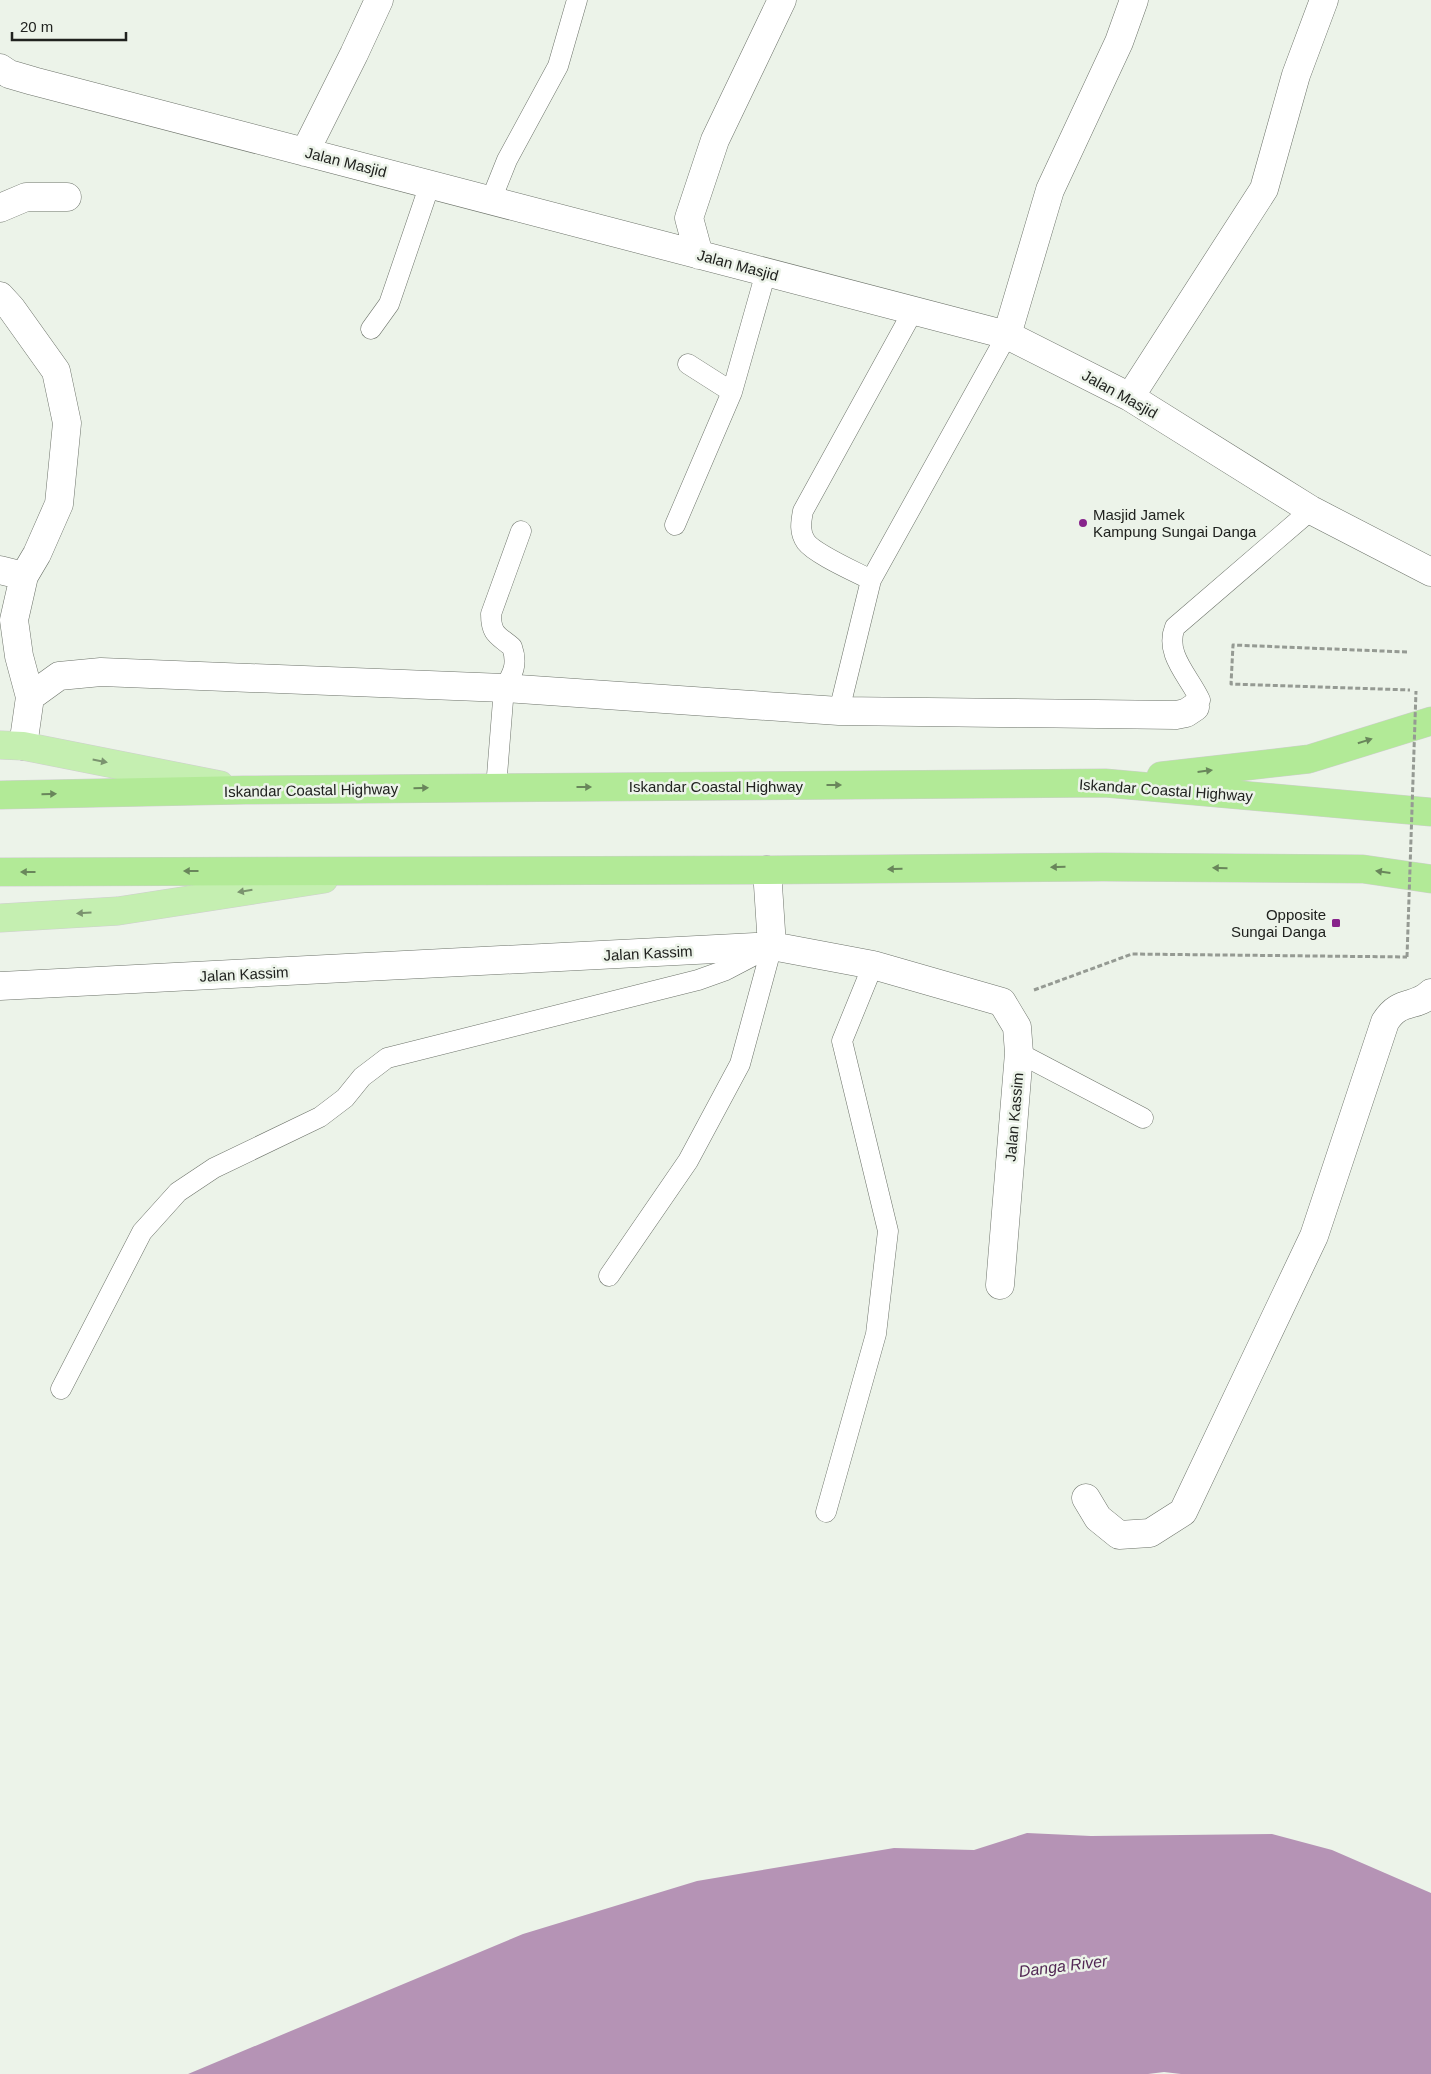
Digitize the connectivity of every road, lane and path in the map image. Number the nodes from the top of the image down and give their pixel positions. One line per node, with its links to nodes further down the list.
1 (379, 0): 7 (street)
2 (577, 0): 10 (lane)
3 (782, 0): 12 (street)
4 (1134, 0): 17 (street)
5 (1324, 0): 20 (street)
6 (0, 68): 7 (street, Jalan Masjid)
7 (305, 152): 8 (street, Jalan Masjid)
8 (430, 184): 10 (street, Jalan Masjid); 16 (lane)
9 (68, 197): 11 (street)
10 (491, 200): 12 (street, Jalan Masjid)
11 (0, 208)
12 (699, 255): 13 (street, Jalan Masjid)
13 (766, 272): 15 (street, Jalan Masjid); 19 (lane)
14 (0, 296): 25 (street)
15 (913, 311): 17 (street, Jalan Masjid); 26 (lane)
16 (371, 329)
17 (1007, 335): 20 (street, Jalan Masjid); 26 (lane)
18 (688, 364): 19 (lane)
19 (732, 392): 22 (lane)
20 (1130, 397): 21 (street, Jalan Masjid)
21 (1311, 510): 24 (street, Jalan Masjid); 30 (lane)
22 (675, 525)
23 (521, 531): 28 (lane)
24 (1431, 572)
25 (12, 573): 29 (street)
26 (872, 580): 31 (lane)
27 (1407, 652): 48 (path, bridge)
28 (504, 688): 29 (street); 31 (street); 35 (lane)
29 (30, 697): 33 (street)
30 (1195, 707): 31 (street)
31 (839, 711)
32 (1431, 721): 34 (highway, one-way to 32)
33 (12, 745): 36 (main road, one-way to 36)
34 (1105, 783): 35 (highway, Iskandar Coastal Highway, one-way to 34); 38 (highway, Iskandar Coastal Highway)
35 (496, 788): 36 (highway, Iskandar Coastal Highway, one-way to 35)
36 (245, 790): 37 (highway, Iskandar Coastal Highway, one-way to 36)
37 (0, 795)
38 (1431, 812)
39 (380, 870): 40 (highway); 41 (highway, one-way to 41); 43 (main road, one-way to 43)
40 (767, 870): 42 (highway, one-way to 40); 44 (street)
41 (0, 872)
42 (1431, 879)
43 (0, 918)
44 (772, 946): 45 (street, Jalan Kassim); 46 (street, Jalan Kassim); 51 (lane); 53 (lane)
45 (873, 965): 48 (street, Jalan Kassim); 55 (lane)
46 (0, 986)
47 (1431, 993): 54 (street)
48 (1002, 1002): 49 (street, Jalan Kassim)
49 (1019, 1053): 50 (lane); 52 (street, Jalan Kassim)
50 (1143, 1118)
51 (609, 1276)
52 (1000, 1286)
53 (61, 1389)
54 (1086, 1498)
55 (826, 1512)

